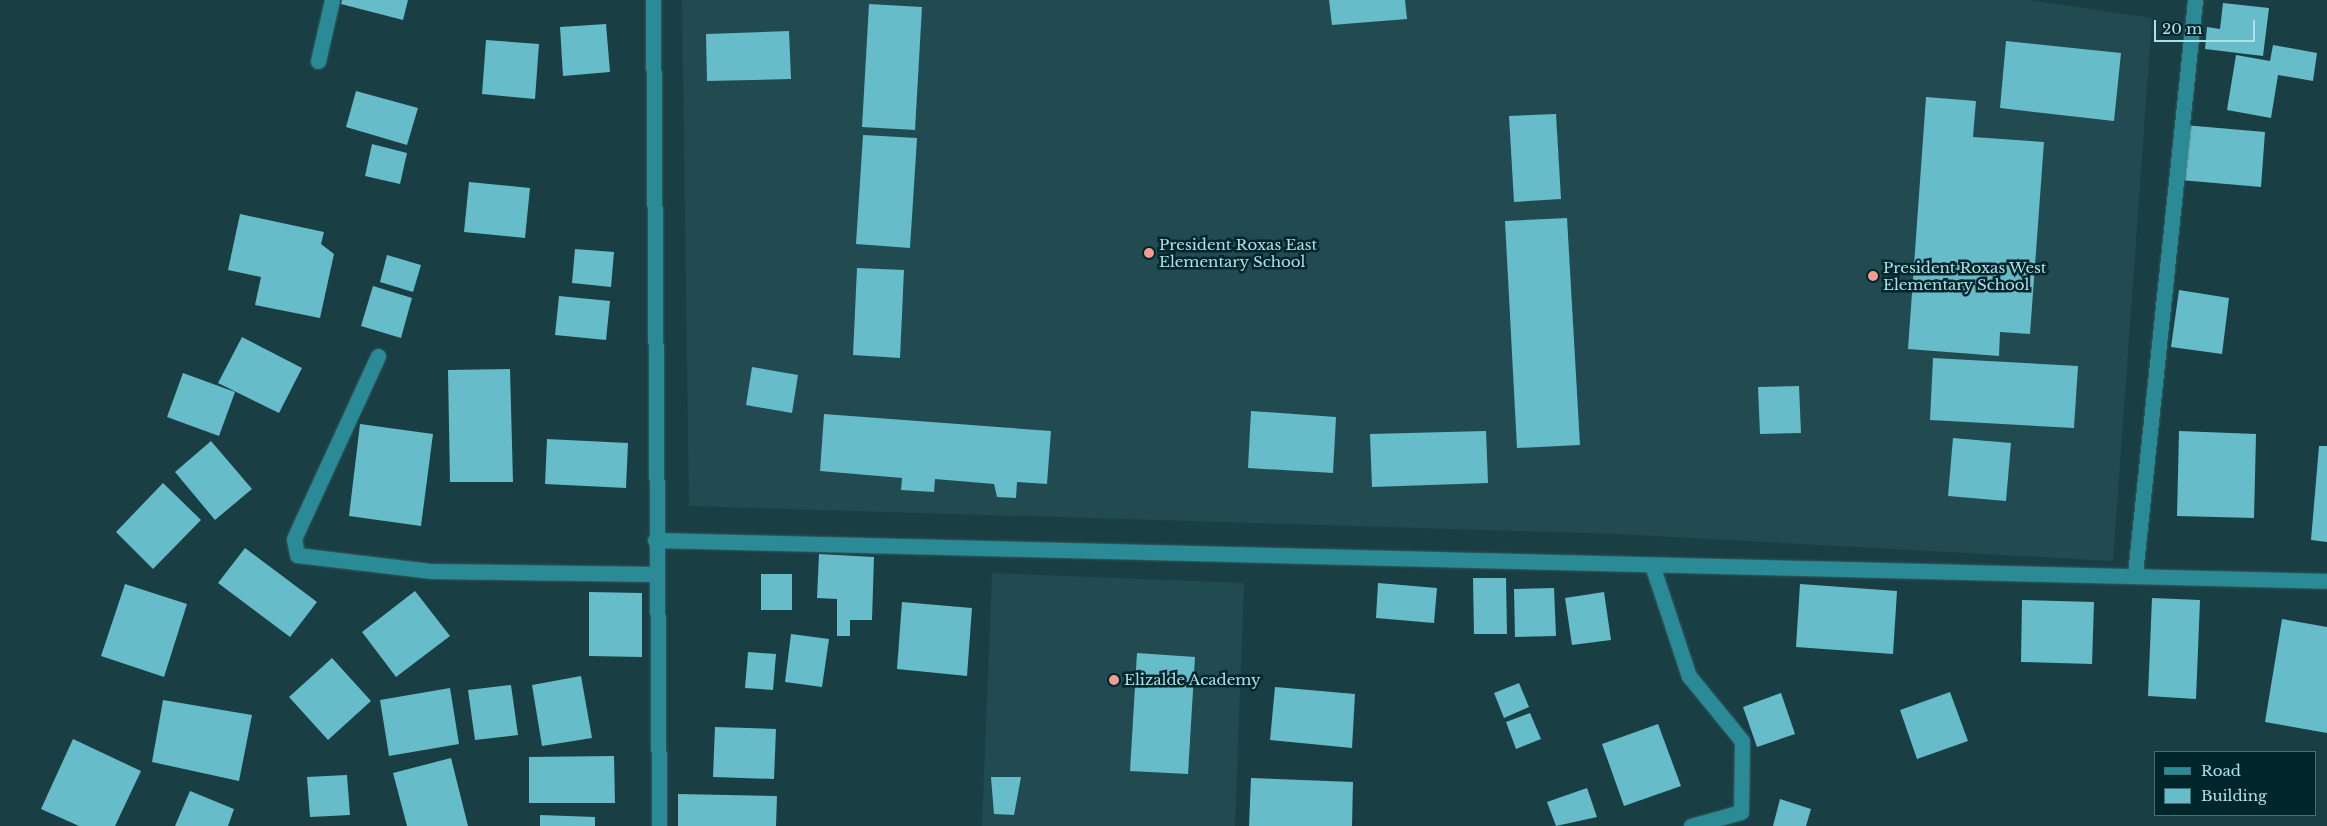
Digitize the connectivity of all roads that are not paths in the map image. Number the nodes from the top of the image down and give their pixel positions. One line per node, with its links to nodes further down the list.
1 (332, 0): 4 (street)
2 (653, 0): 6 (street)
3 (2195, 0): 9 (street)
4 (318, 61)
5 (378, 356): 8 (street)
6 (655, 540): 7 (street); 8 (street)
7 (1652, 565): 9 (street); 12 (street)
8 (655, 574): 11 (street)
9 (2135, 574): 10 (street)
10 (2327, 581)
11 (659, 826)
12 (1691, 826)

